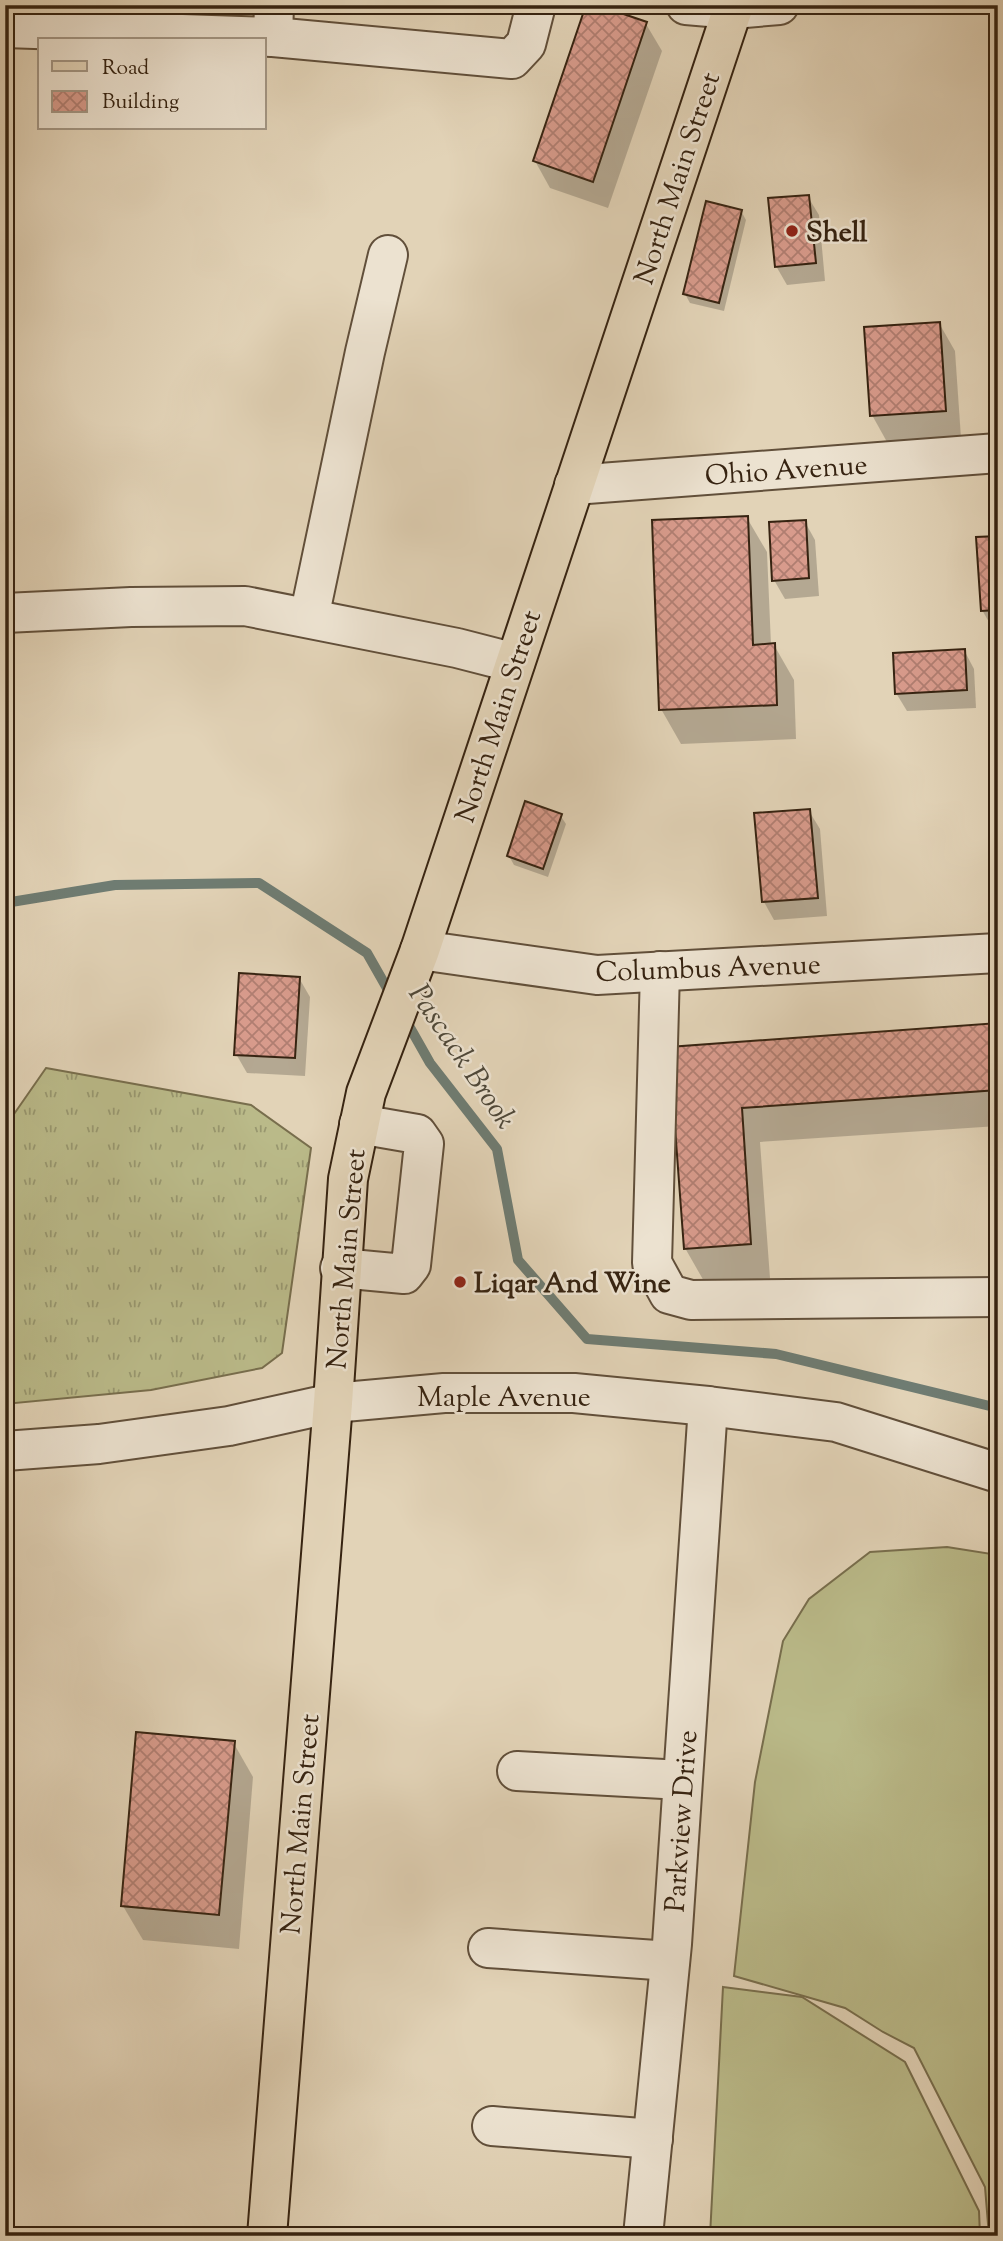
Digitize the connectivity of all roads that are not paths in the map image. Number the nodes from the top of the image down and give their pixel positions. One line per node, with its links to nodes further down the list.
1 (536, 5): 5 (street)
2 (686, 5): 4 (street)
3 (779, 5): 4 (street)
4 (734, 7): 9 (main road, North Main Street)
5 (273, 21): 6 (street)
6 (5, 28)
7 (388, 255): 11 (street)
8 (998, 453): 9 (street, Ohio Avenue)
9 (574, 485): 12 (main road, North Main Street)
10 (5, 613): 11 (street)
11 (309, 618): 12 (street)
12 (514, 663): 14 (main road, North Main Street)
13 (998, 953): 15 (street, Columbus Avenue)
14 (414, 966): 15 (street, Columbus Avenue); 16 (main road, North Main Street)
15 (660, 971): 18 (street)
16 (359, 1124): 17 (main road, North Main Street); 17 (street)
17 (340, 1268): 19 (main road, North Main Street)
18 (998, 1297)
19 (333, 1403): 20 (street, Maple Avenue); 21 (street, Maple Avenue); 29 (main road, North Main Street)
20 (708, 1406): 22 (street, Maple Avenue); 24 (street, Parkview Drive)
21 (5, 1451)
22 (998, 1473)
23 (517, 1771): 24 (street)
24 (682, 1780): 26 (street, Parkview Drive)
25 (488, 1948): 26 (street)
26 (670, 1961): 28 (street, Parkview Drive)
27 (492, 2126): 28 (street)
28 (653, 2139): 30 (street, Parkview Drive)
29 (267, 2236)
30 (643, 2236)

